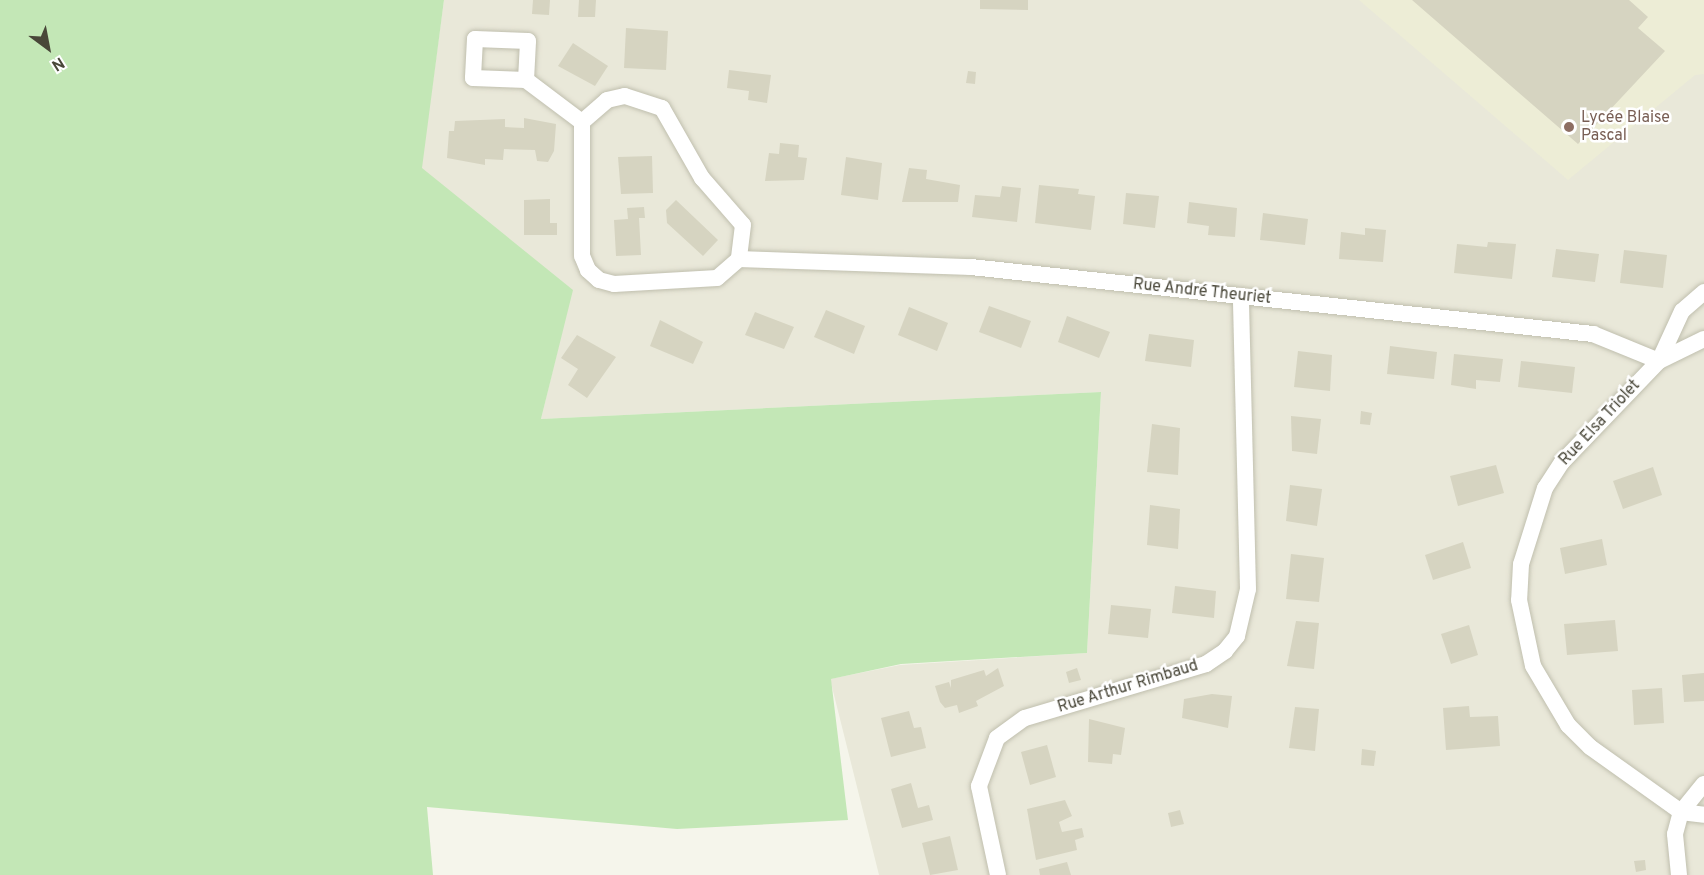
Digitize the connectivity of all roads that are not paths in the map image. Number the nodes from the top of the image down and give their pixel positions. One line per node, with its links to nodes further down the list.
1 (526, 80): 2 (street)
2 (582, 122): 3 (street); 3 (street)
3 (739, 259): 5 (street, Rue André Theuriet)
4 (1704, 292): 7 (street, Rue Elsa Triolet)
5 (1241, 297): 7 (street, Rue André Theuriet); 11 (street, Rue Arthur Rimbaud)
6 (1704, 339): 7 (street, Rue Elsa Triolet)
7 (1659, 361): 9 (street, Rue Elsa Triolet)
8 (1704, 784): 9 (street)
9 (1681, 812): 10 (street); 12 (street)
10 (1704, 815)
11 (998, 875)
12 (1679, 875)

